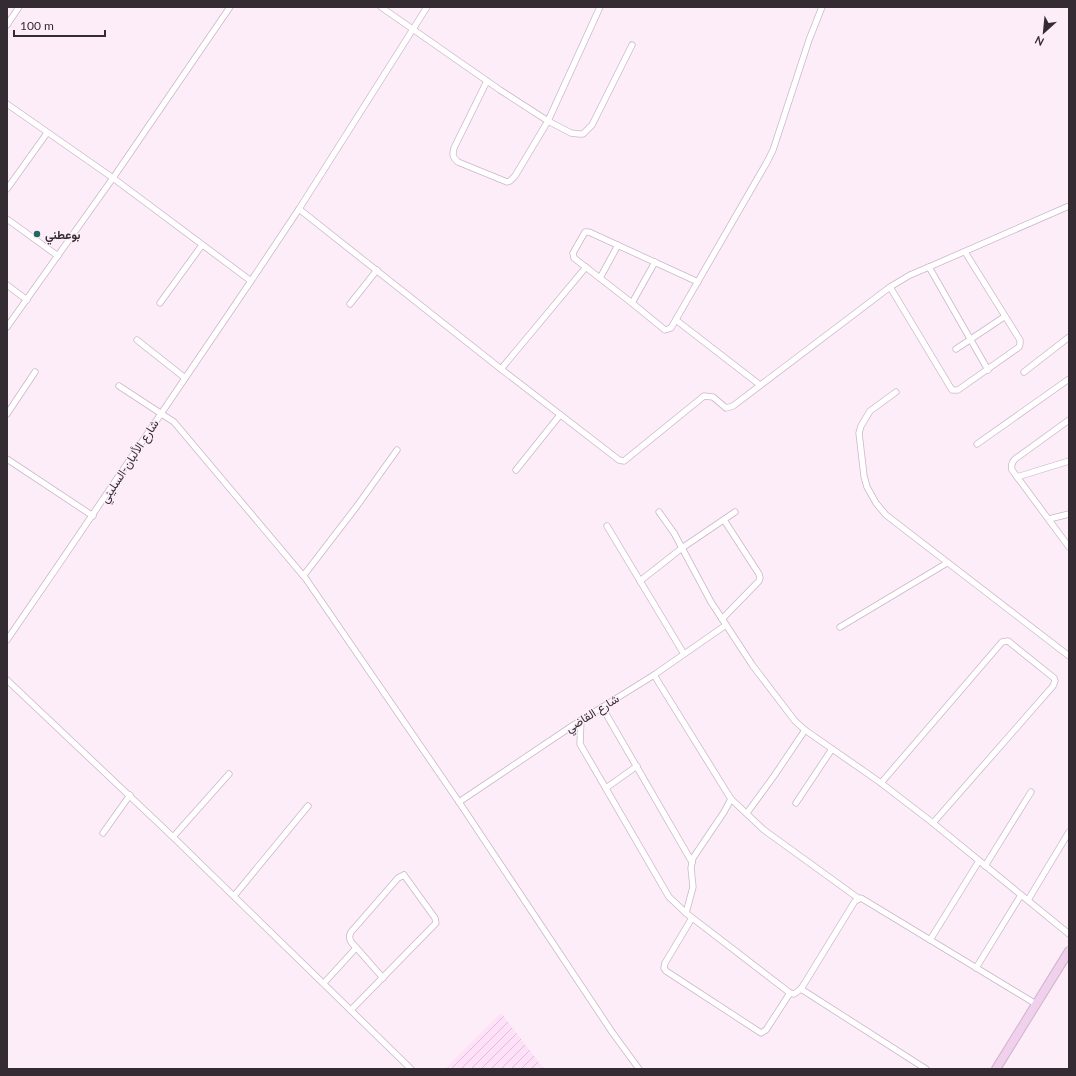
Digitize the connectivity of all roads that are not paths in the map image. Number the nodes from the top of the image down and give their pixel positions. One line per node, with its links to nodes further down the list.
1 (19, 7): 7 (street)
2 (230, 7): 14 (street)
3 (381, 7): 8 (street)
4 (427, 7): 8 (street, شارع الألبان-السليني)
5 (600, 7): 12 (street)
6 (822, 7): 29 (street)
7 (7, 25)
8 (413, 29): 10 (street); 17 (street, شارع الألبان-السليني)
9 (632, 45): 12 (street)
10 (487, 81): 12 (street); 12 (street)
11 (7, 104): 13 (street)
12 (548, 121)
13 (47, 133): 14 (street); 15 (street)
14 (113, 178): 19 (street); 22 (street)
15 (7, 189)
16 (1069, 206): 21 (street)
17 (299, 208): 26 (street); 28 (street, شارع الألبان-السليني)
18 (7, 219): 22 (street)
19 (202, 245): 28 (street); 33 (street)
20 (618, 245): 23 (street); 24 (street); 27 (street)
21 (965, 252): 25 (street); 36 (street)
22 (58, 256): 32 (street)
23 (655, 262): 29 (street); 34 (street)
24 (586, 267): 27 (street); 43 (street)
25 (928, 267): 31 (street); 41 (street)
26 (378, 270): 35 (street); 43 (street)
27 (600, 278): 34 (street)
28 (251, 282): 47 (street, شارع الألبان-السليني)
29 (698, 282): 37 (street)
30 (7, 285): 32 (street)
31 (890, 287): 44 (street); 49 (street)
32 (27, 300): 38 (street)
33 (160, 303)
34 (632, 303): 37 (street)
35 (350, 304)
36 (1004, 317): 41 (street); 44 (street)
37 (676, 320): 49 (street)
38 (7, 327)
39 (1069, 337): 46 (street)
40 (138, 340): 47 (street)
41 (970, 340): 42 (street); 44 (street)
42 (956, 349)
43 (501, 369): 54 (street)
44 (988, 370)
45 (35, 372): 52 (street)
46 (1024, 372)
47 (185, 378): 53 (street, شارع الألبان-السليني)
48 (1069, 379): 56 (street)
49 (760, 385): 54 (street)
50 (119, 386): 53 (street)
51 (896, 392): 71 (street)
52 (7, 414)
53 (160, 414): 65 (street, شارع الألبان-السليني); 72 (street)
54 (560, 415): 60 (street)
55 (1069, 420): 61 (street)
56 (977, 444)
57 (397, 450): 72 (street)
58 (7, 459): 65 (street)
59 (1069, 461): 61 (street)
60 (516, 470)
61 (1017, 477): 66 (street)
62 (659, 512): 70 (street)
63 (735, 512): 67 (street)
64 (1069, 514): 66 (street)
65 (93, 516): 77 (street, شارع الألبان-السليني)
66 (1049, 519): 69 (street)
67 (724, 520): 70 (street); 74 (street)
68 (607, 526): 73 (street)
69 (1069, 547)
70 (682, 548): 73 (street); 74 (street)
71 (947, 563): 76 (street); 79 (street)
72 (304, 575): 93 (street)
73 (640, 581): 78 (street)
74 (722, 619): 75 (street)
75 (726, 625): 78 (street, شارع القاضي); 84 (street)
76 (840, 627)
77 (7, 640)
78 (684, 654): 80 (street, شارع القاضي)
79 (1069, 656)
80 (654, 675): 82 (street, شارع القاضي); 92 (street)
81 (7, 680): 91 (street)
82 (602, 707): 83 (street, شارع القاضي); 86 (street)
83 (582, 720): 89 (street); 93 (street, شارع القاضي)
84 (805, 730): 85 (street); 96 (street)
85 (832, 749): 88 (street); 94 (street)
86 (637, 766): 89 (street); 102 (street)
87 (229, 774): 100 (street)
88 (880, 783): 97 (street); 97 (street)
89 (606, 788): 109 (street)
90 (1031, 792): 103 (street)
91 (130, 795): 99 (street); 100 (street)
92 (731, 799): 96 (street); 102 (street)
93 (459, 802): 122 (street)
94 (796, 803)
95 (308, 806): 106 (street)
96 (747, 813): 107 (street)
97 (933, 823): 101 (street)
98 (1069, 832): 108 (street)
99 (103, 833)
100 (174, 837): 106 (street)
101 (980, 861): 103 (street); 112 (street)
102 (692, 862): 109 (street)
103 (985, 866): 105 (street)
104 (404, 875): 115 (street); 115 (street); 116 (street)
105 (1021, 895): 108 (street); 114 (street)
106 (234, 896): 116 (street)
107 (858, 898): 112 (street); 117 (street)
108 (1028, 900): 111 (street)
109 (686, 913): 110 (street)
110 (692, 918): 118 (street); 118 (street)
111 (1069, 934)
112 (930, 940): 114 (street)
113 (1069, 951): 119 (main road)
114 (976, 968): 119 (street)
115 (383, 978): 120 (street)
116 (324, 983): 120 (street)
117 (801, 989): 118 (street); 123 (street)
118 (790, 993)
119 (1036, 1004): 124 (main road)
120 (351, 1010): 121 (street)
121 (411, 1069)
122 (639, 1069)
123 (926, 1069)
124 (996, 1069)

